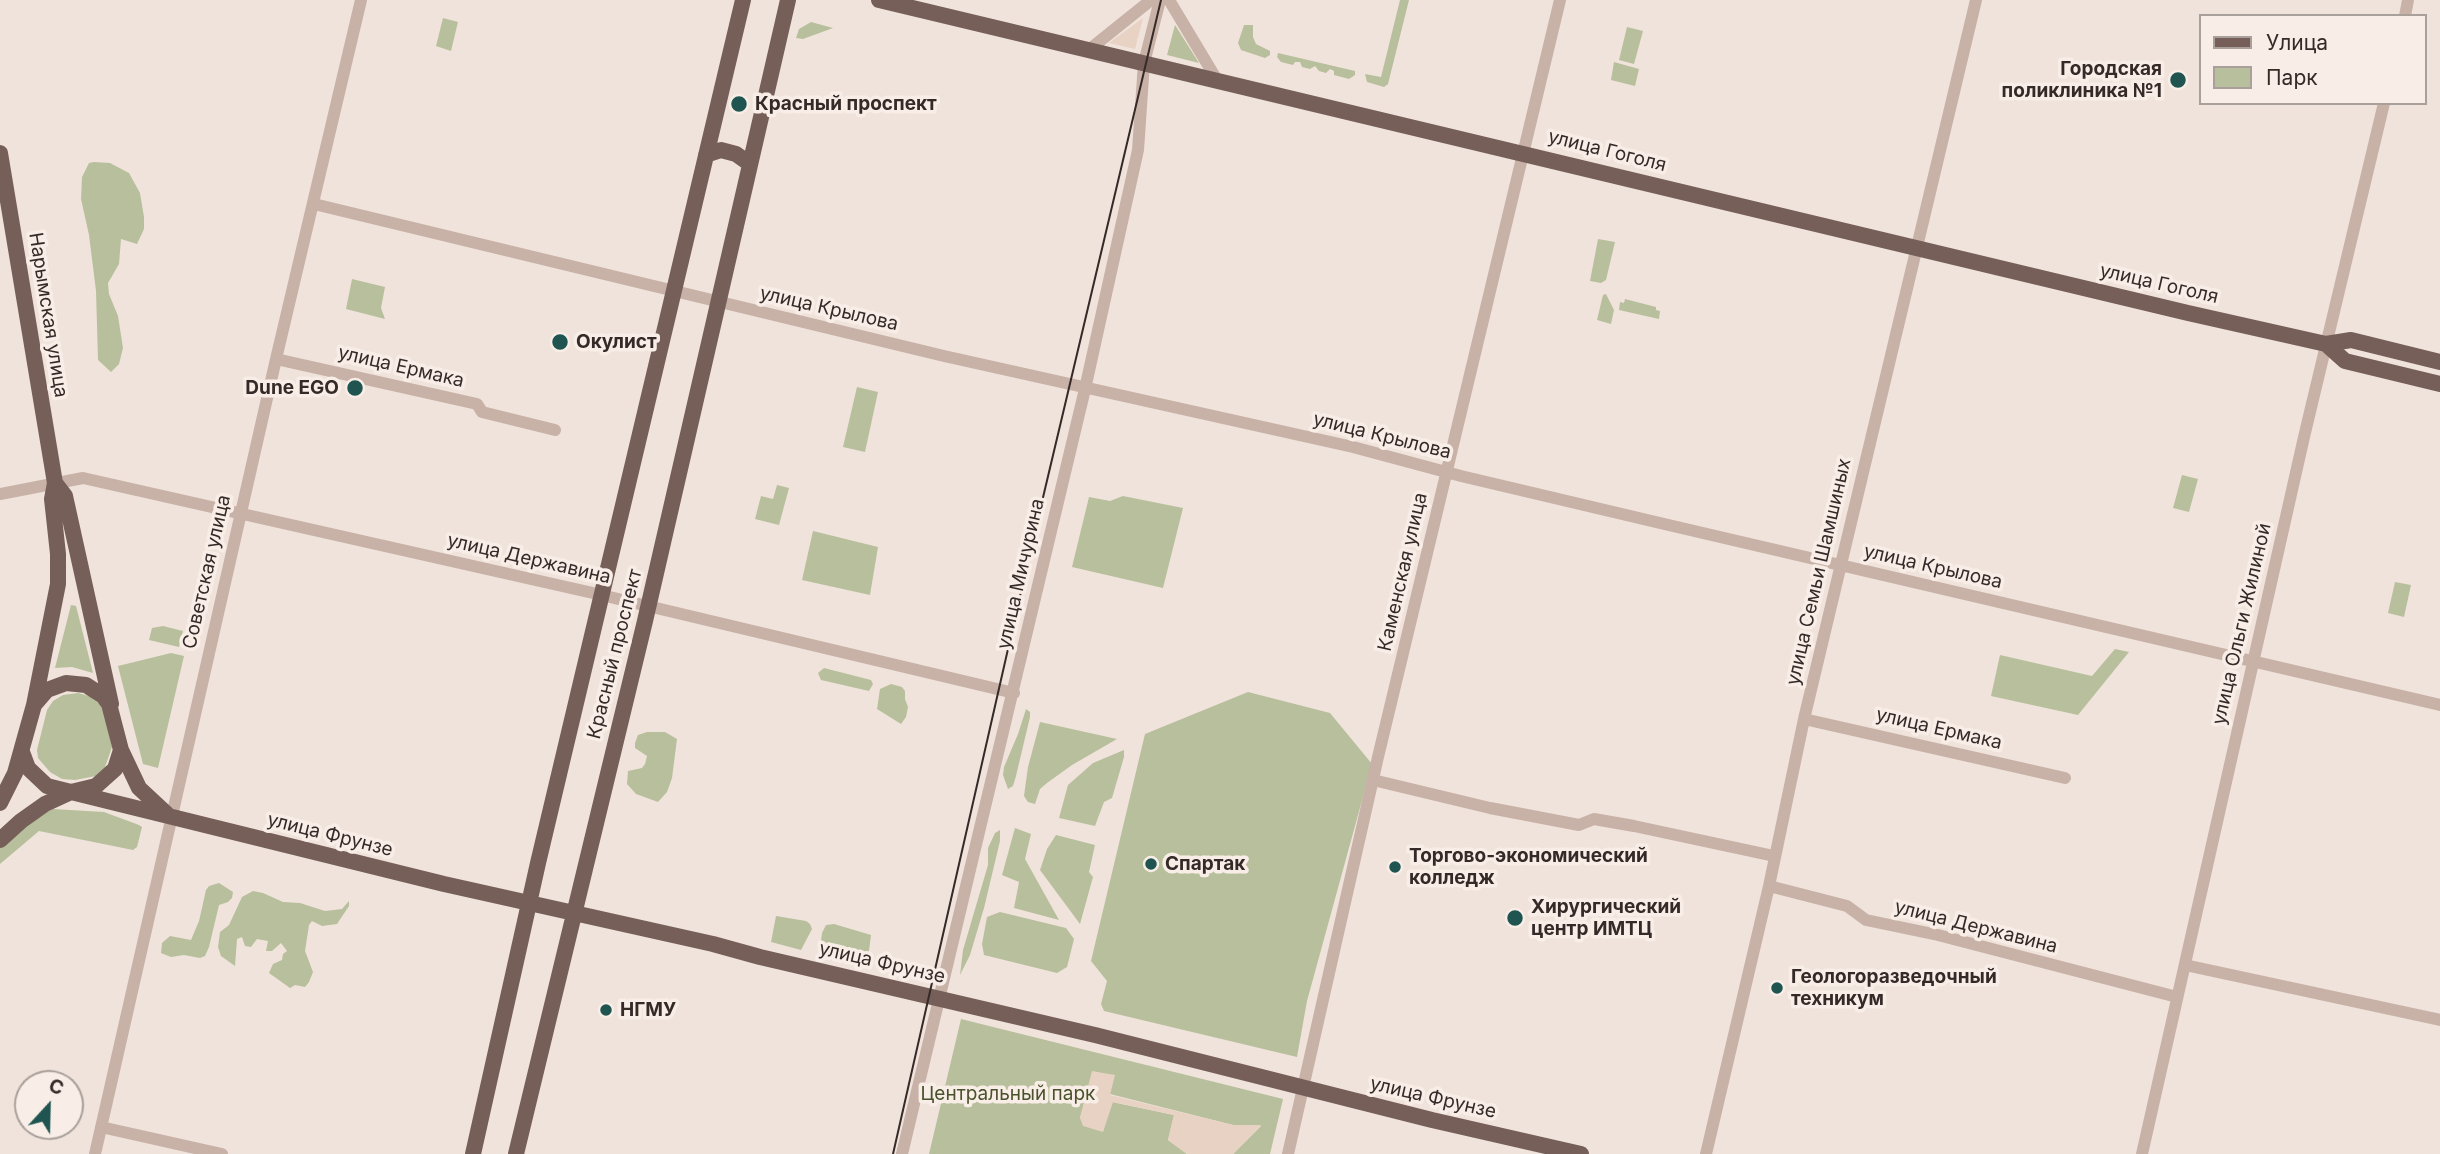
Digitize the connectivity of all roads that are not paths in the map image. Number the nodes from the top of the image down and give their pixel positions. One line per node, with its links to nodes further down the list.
1 (362, 0): 18 (street, Советская улица)
2 (743, 0): 16 (main road, Красный проспект)
3 (788, 0): 17 (main road, Красный проспект)
4 (879, 0): 10 (main road, улица Гоголя)
5 (1152, 0): 10 (street)
6 (1160, 0): 11 (street, улица Мичурина)
7 (1169, 0): 12 (street)
8 (1560, 0): 15 (street, Каменская улица)
9 (1976, 0): 19 (street, улица Семьи Шамшиных)
10 (1090, 50): 11 (main road, улица Гоголя)
11 (1144, 63): 12 (main road, улица Гоголя); 26 (street, улица Мичурина)
12 (1217, 80): 15 (main road, улица Гоголя)
13 (2384, 105): 22 (street, улица Ольги Жилиной)
14 (0, 153): 29 (main road, Нарымская улица)
15 (1524, 153): 19 (main road, улица Гоголя); 28 (street, Каменская улица)
16 (706, 155): 17 (main road); 20 (main road, Красный проспект)
17 (750, 164): 21 (main road, Красный проспект)
18 (314, 204): 20 (street, улица Крылова); 23 (street, Советская улица)
19 (1916, 247): 22 (main road, улица Гоголя); 32 (street, улица Семьи Шамшиных)
20 (675, 292): 21 (street, улица Крылова); 33 (main road, Красный проспект)
21 (718, 302): 26 (street, улица Крылова); 34 (main road, Красный проспект)
22 (2326, 344): 24 (main road, улица Гоголя); 25 (main road, улица Гоголя); 35 (street, улица Ольги Жилиной)
23 (276, 359): 27 (street, улица Ермака); 31 (street, Советская улица)
24 (2440, 362)
25 (2440, 384)
26 (1085, 389): 28 (street, улица Крылова); 36 (street, улица Мичурина)
27 (555, 430)
28 (1447, 471): 32 (street, улица Крылова); 44 (street, Каменская улица)
29 (55, 483): 30 (street, улица Державина); 31 (street, улица Державина); 37 (main road, Нарымская улица); 39 (main road, Нарымская улица)
30 (0, 494)
31 (241, 512): 33 (street, улица Державина); 47 (street, Советская улица)
32 (1842, 566): 35 (street, улица Крылова); 40 (street, улица Семьи Шамшиных)
33 (602, 595): 34 (street, улица Державина); 51 (main road, Красный проспект)
34 (648, 607): 36 (street, улица Державина); 52 (main road, Красный проспект)
35 (2252, 661): 38 (street, улица Крылова); 53 (street, улица Ольги Жилиной)
36 (1014, 693): 55 (street, улица Мичурина)
37 (34, 705): 39 (main road); 42 (main road)
38 (2440, 705)
39 (113, 714): 41 (main road)
40 (1804, 719): 43 (street, улица Ермака); 49 (street, улица Семьи Шамшиных)
41 (121, 750): 45 (main road); 47 (main road, улица Фрунзе)
42 (22, 752): 45 (main road); 46 (main road)
43 (2065, 778)
44 (1373, 780): 49 (street); 57 (street, Каменская улица)
45 (71, 792): 47 (main road, улица Фрунзе); 48 (main road)
46 (0, 803)
47 (172, 818): 51 (main road, улица Фрунзе); 58 (street, Советская улица)
48 (0, 840)
49 (1774, 856): 50 (street, улица Семьи Шамшиных)
50 (1769, 886): 54 (street, улица Державина); 66 (street, улица Семьи Шамшиных)
51 (528, 903): 52 (main road, улица Фрунзе); 61 (main road, Красный проспект)
52 (574, 913): 55 (main road, улица Фрунзе); 62 (main road, Красный проспект)
53 (2185, 965): 54 (street, улица Ольги Жилиной); 56 (street)
54 (2177, 997): 67 (street, улица Ольги Жилиной)
55 (939, 999): 57 (main road, улица Фрунзе); 63 (street, улица Мичурина)
56 (2440, 1020)
57 (1304, 1087): 64 (street, Каменская улица); 65 (main road, улица Фрунзе)
58 (101, 1127): 59 (street, Советская улица); 60 (street)
59 (95, 1154)
60 (222, 1154)
61 (473, 1154)
62 (516, 1154)
63 (902, 1154)
64 (1289, 1154)
65 (1581, 1154)
66 (1706, 1154)
67 (2141, 1154)

